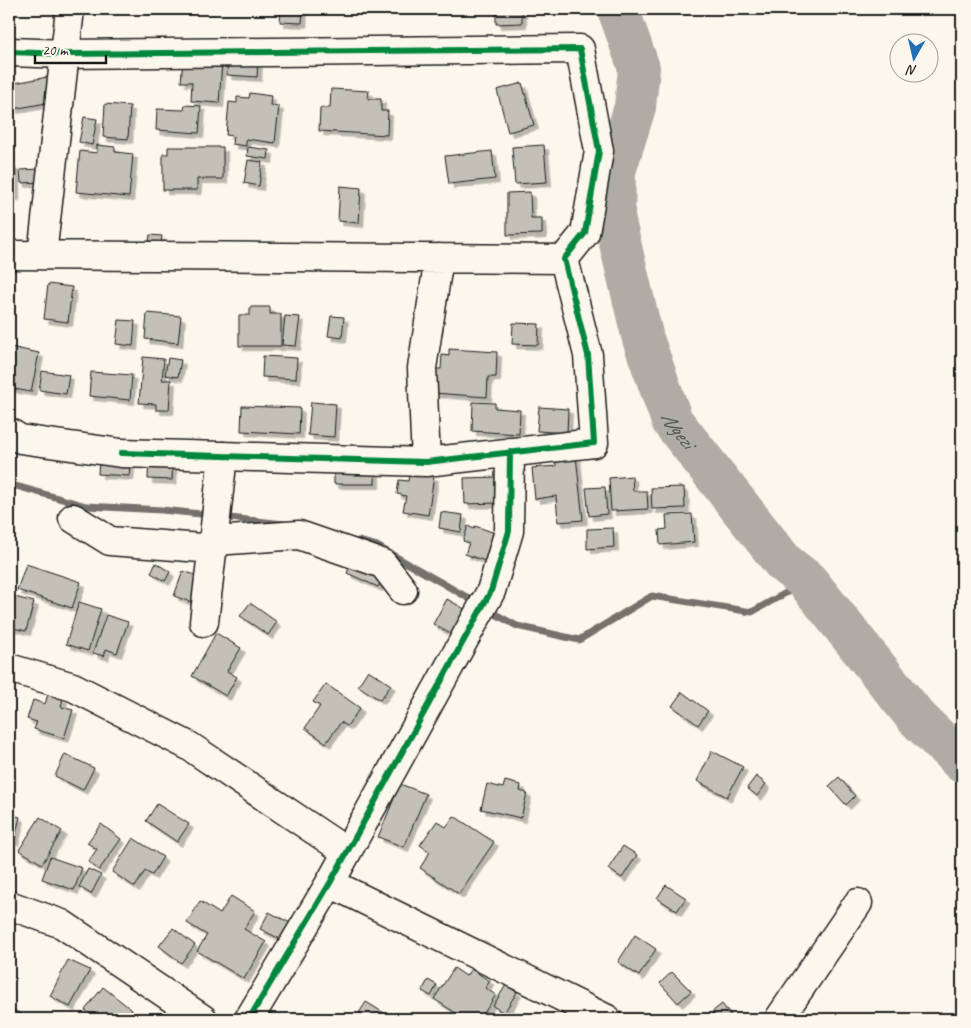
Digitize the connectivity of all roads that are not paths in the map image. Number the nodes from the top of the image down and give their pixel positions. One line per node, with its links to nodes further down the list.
1 (70, 9): 3 (street)
2 (9, 52): 3 (street)
3 (67, 54): 5 (street); 7 (street)
4 (9, 255): 5 (street)
5 (42, 255): 6 (street)
6 (439, 258): 7 (street); 11 (street)
7 (564, 259): 9 (street)
8 (9, 432): 10 (street)
9 (510, 452): 11 (street); 17 (street)
10 (223, 456): 11 (street); 13 (street)
11 (426, 462)
12 (73, 518): 13 (street)
13 (216, 530): 14 (street); 15 (street)
14 (403, 590)
15 (204, 622)
16 (9, 668): 17 (street)
17 (347, 852): 18 (street)
18 (330, 883): 22 (street); 23 (street)
19 (858, 903): 24 (street)
20 (9, 905): 21 (street)
21 (202, 1019)
22 (249, 1019)
23 (607, 1019)
24 (778, 1019)

